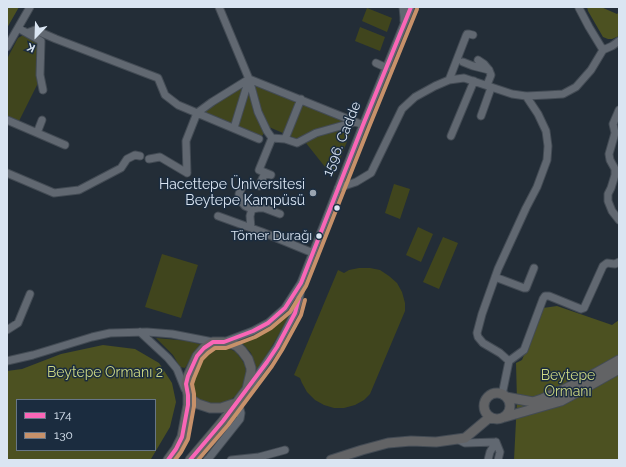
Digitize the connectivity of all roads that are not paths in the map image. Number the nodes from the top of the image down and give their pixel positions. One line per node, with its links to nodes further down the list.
1 (30, 7): 7 (street)
2 (219, 7): 18 (street)
3 (404, 7): 6 (street)
4 (412, 7): 6 (street, 1596. Cadde)
5 (579, 7): 12 (street)
6 (403, 27): 16 (street, 1596. Cadde)
7 (18, 28): 8 (street); 11 (street)
8 (27, 33): 22 (street); 26 (street)
9 (473, 35): 19 (street)
10 (619, 41): 12 (street)
11 (7, 47)
12 (603, 50): 23 (street)
13 (478, 60): 17 (street)
14 (463, 62): 17 (street)
15 (376, 63): 16 (street)
16 (387, 68): 31 (street, 1596. Cadde)
17 (489, 70): 21 (street)
18 (249, 79): 24 (street); 26 (street); 32 (street); 36 (street)
19 (449, 80): 20 (street); 43 (street)
20 (474, 81): 21 (street); 34 (street)
21 (489, 86): 23 (street); 27 (street)
22 (43, 90)
23 (526, 96): 52 (street)
24 (301, 99): 30 (street); 35 (street)
25 (619, 110): 47 (street)
26 (197, 113): 32 (street); 39 (street)
27 (481, 116)
28 (7, 120): 33 (street)
29 (42, 120): 33 (street)
30 (355, 122): 31 (street); 35 (street)
31 (363, 125): 43 (street, 1596. Cadde)
32 (234, 128): 36 (street)
33 (37, 133): 37 (street)
34 (451, 136)
35 (285, 139): 36 (street)
36 (266, 140): 41 (street)
37 (64, 145)
38 (140, 156): 40 (street)
39 (149, 159)
40 (7, 173)
41 (259, 186)
42 (242, 187): 44 (street)
43 (338, 188): 49 (street, 1596. Cadde)
44 (252, 209): 45 (street); 48 (street)
45 (280, 214)
46 (218, 216): 48 (street)
47 (619, 220)
48 (251, 228): 49 (street)
49 (313, 253): 53 (street, 1596. Cadde)
50 (619, 262): 61 (street)
51 (534, 268): 52 (street)
52 (495, 277): 61 (street)
53 (301, 283): 58 (street, 1596. Cadde); 63 (street, 1596. Cadde)
54 (30, 294): 55 (street)
55 (7, 330)
56 (140, 332): 57 (street); 60 (street); 64 (street)
57 (213, 342): 58 (main road, 1596. Cadde); 64 (main road)
58 (224, 342): 63 (main road, 1596. Cadde)
59 (619, 360): 65 (main road)
60 (7, 361)
61 (509, 361): 65 (street)
62 (619, 368): 68 (main road)
63 (248, 389): 66 (main road, 1596. Cadde)
64 (188, 395): 66 (main road); 72 (main road)
65 (504, 396): 67 (main road); 68 (main road)
66 (241, 408): 73 (main road, 1596. Cadde); 74 (street)
67 (490, 417): 68 (main road); 69 (main road)
68 (505, 417)
69 (456, 439): 70 (street); 76 (main road)
70 (496, 442): 77 (street); 78 (street)
71 (285, 450): 75 (street)
72 (168, 460)
73 (190, 460)
74 (207, 460)
75 (231, 460)
76 (331, 460)
77 (488, 460)
78 (498, 460)

